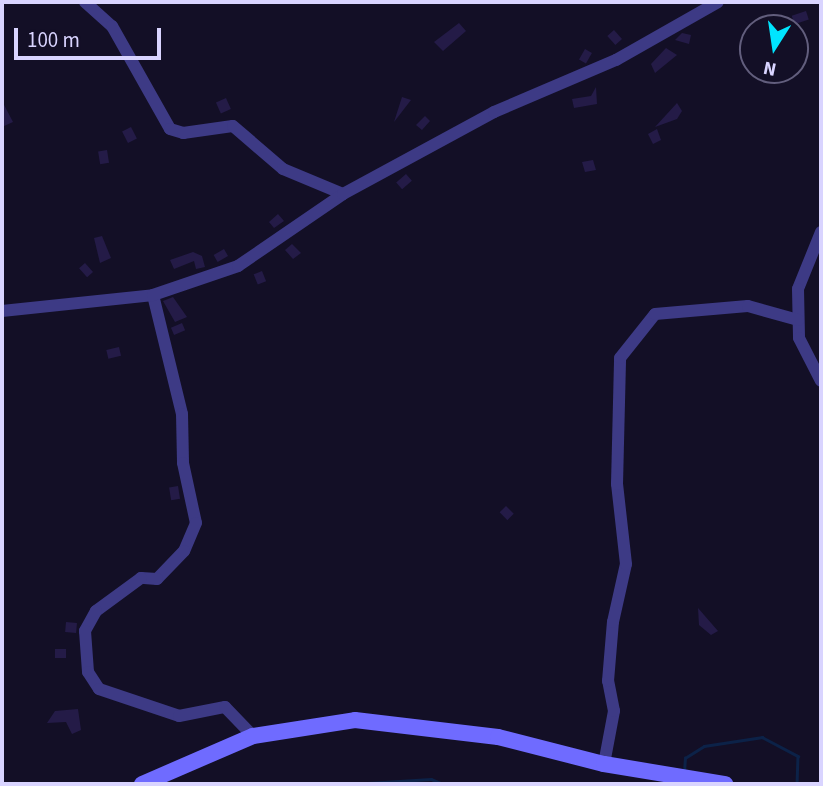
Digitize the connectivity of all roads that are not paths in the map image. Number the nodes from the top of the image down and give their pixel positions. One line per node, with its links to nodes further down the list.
1 (85, 2): 3 (street)
2 (718, 2): 3 (street)
3 (344, 194): 5 (street)
4 (821, 232): 7 (street)
5 (153, 295): 6 (street); 9 (street)
6 (2, 311)
7 (799, 320): 8 (street); 10 (street)
8 (821, 382)
9 (253, 736): 10 (main road); 11 (main road)
10 (604, 765): 12 (main road)
11 (142, 784)
12 (725, 784)

